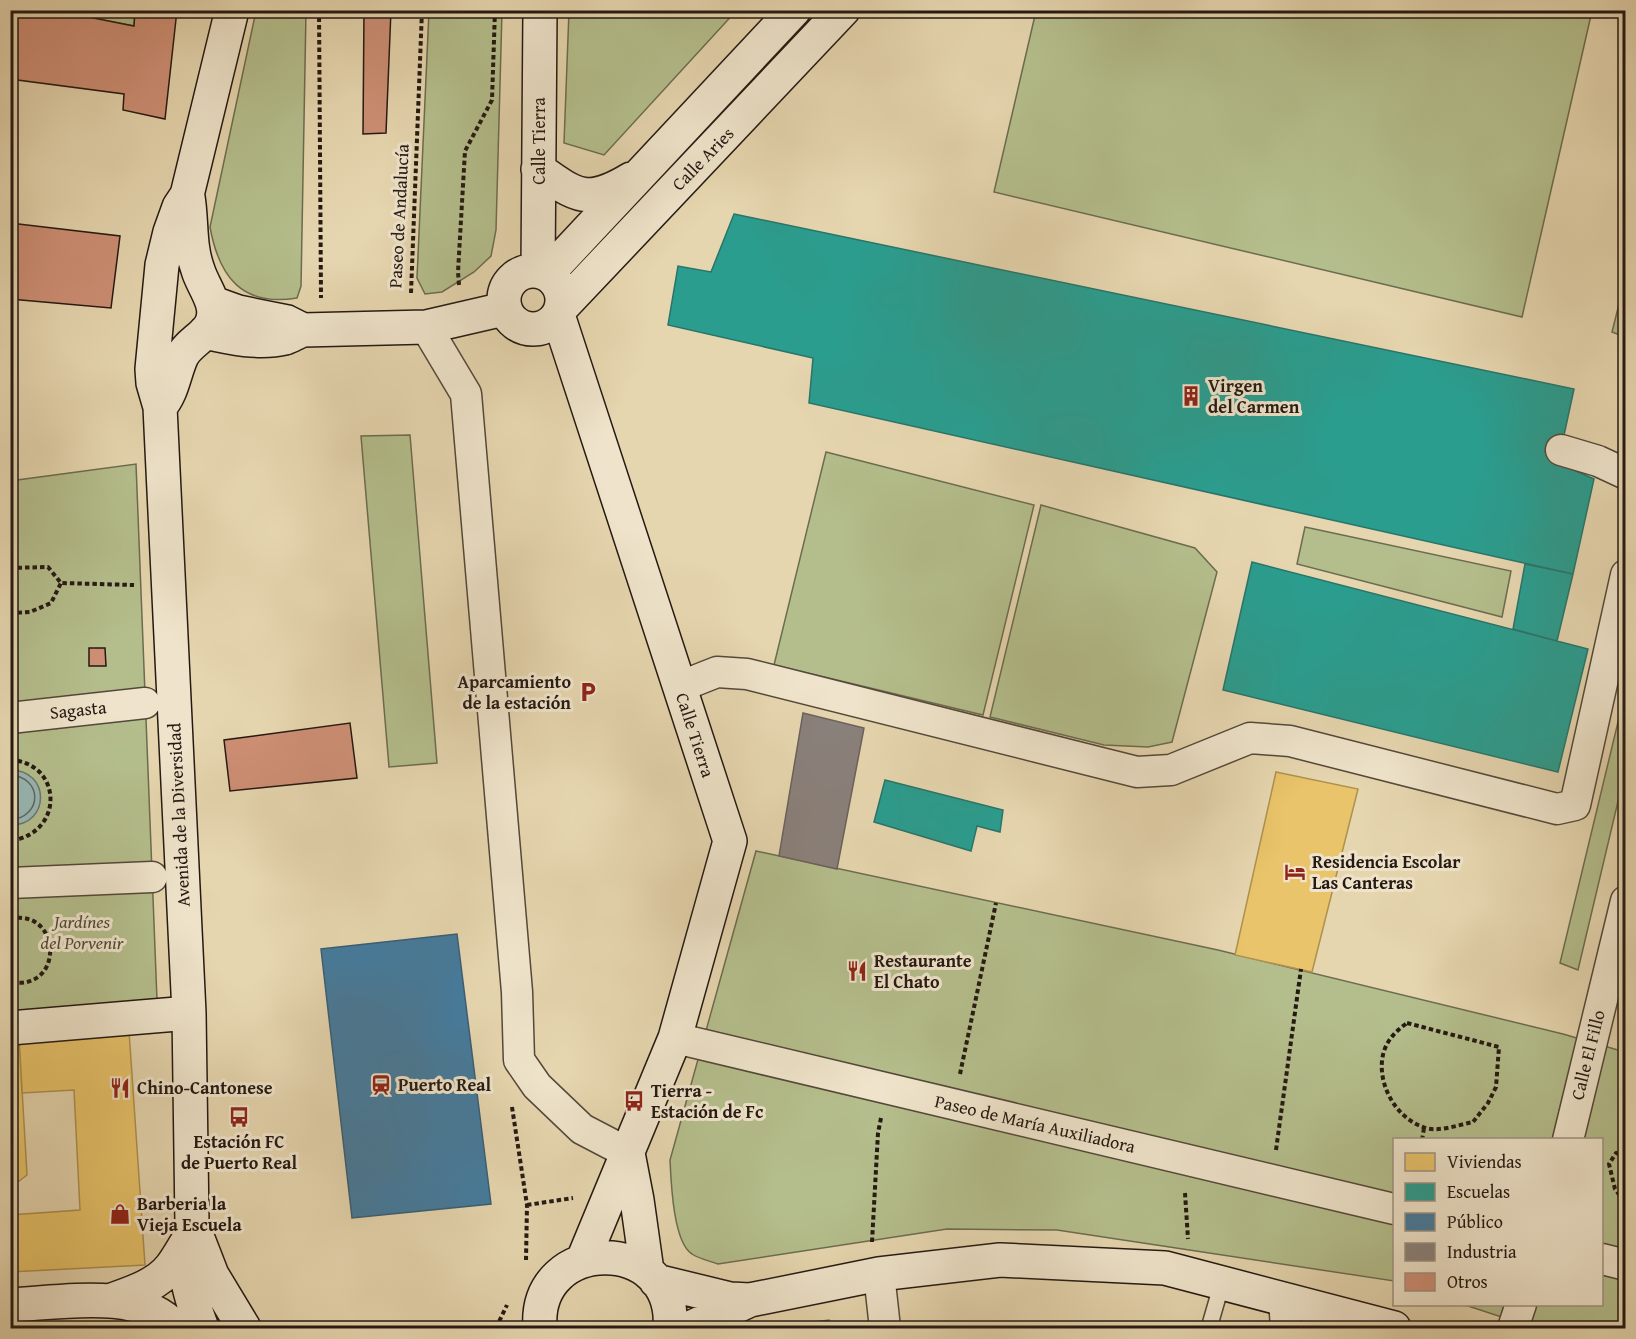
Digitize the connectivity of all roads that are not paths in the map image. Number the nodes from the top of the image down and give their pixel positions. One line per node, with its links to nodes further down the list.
1 (232, 10): 7 (street, Avenida de la Diversidad)
2 (540, 10): 5 (street, Calle Tierra)
3 (794, 10): 6 (street, Calle Aries)
4 (843, 10): 11 (street, Calle Aries)
5 (538, 169): 6 (street); 8 (street, Calle Tierra)
6 (643, 172): 8 (street, Calle Aries)
7 (187, 195): 9 (street, Avenida de la Diversidad); 12 (street, Avenida de la Diversidad)
8 (542, 273): 10 (street); 11 (street)
9 (159, 308): 12 (street); 12 (street); 14 (street, Avenida de la Diversidad)
10 (504, 309): 11 (street); 13 (street)
11 (560, 311): 18 (street, Calle Tierra)
12 (205, 316): 13 (street); 14 (street)
13 (426, 327): 28 (street)
14 (160, 407): 24 (street, Avenida de la Diversidad)
15 (1561, 450): 16 (street)
16 (1626, 474)
17 (1626, 575): 18 (street)
18 (679, 687): 26 (street, Calle Tierra)
19 (145, 703): 20 (street, Sagasta)
20 (10, 718)
21 (152, 877): 22 (street)
22 (10, 883)
23 (1625, 907): 27 (street, Calle El Fillo)
24 (189, 1013): 25 (street); 30 (street, Avenida de la Diversidad)
25 (10, 1028)
26 (675, 1038): 28 (street, Calle Tierra); 29 (street, Paseo de María Auxiliadora)
27 (1568, 1138)
28 (628, 1153): 32 (street, Calle Tierra); 35 (street)
29 (1393, 1209)
30 (190, 1233): 37 (street); 44 (street, Avenida de la Diversidad); 45 (street, Avenida de la Diversidad)
31 (1603, 1259): 34 (street)
32 (583, 1260): 35 (street); 41 (street)
33 (877, 1261): 36 (street); 38 (street); 49 (street)
34 (1626, 1265)
35 (651, 1276): 38 (street); 47 (street)
36 (1222, 1283): 42 (street); 50 (lane)
37 (112, 1300): 39 (street); 43 (street)
38 (750, 1300): 48 (street)
39 (10, 1305)
40 (1521, 1306): 52 (street)
41 (542, 1314): 46 (street)
42 (1285, 1314): 51 (street)
43 (175, 1329)
44 (202, 1329)
45 (244, 1329)
46 (516, 1329)
47 (670, 1329)
48 (690, 1329)
49 (885, 1329)
50 (1209, 1329)
51 (1394, 1329)
52 (1513, 1329)

